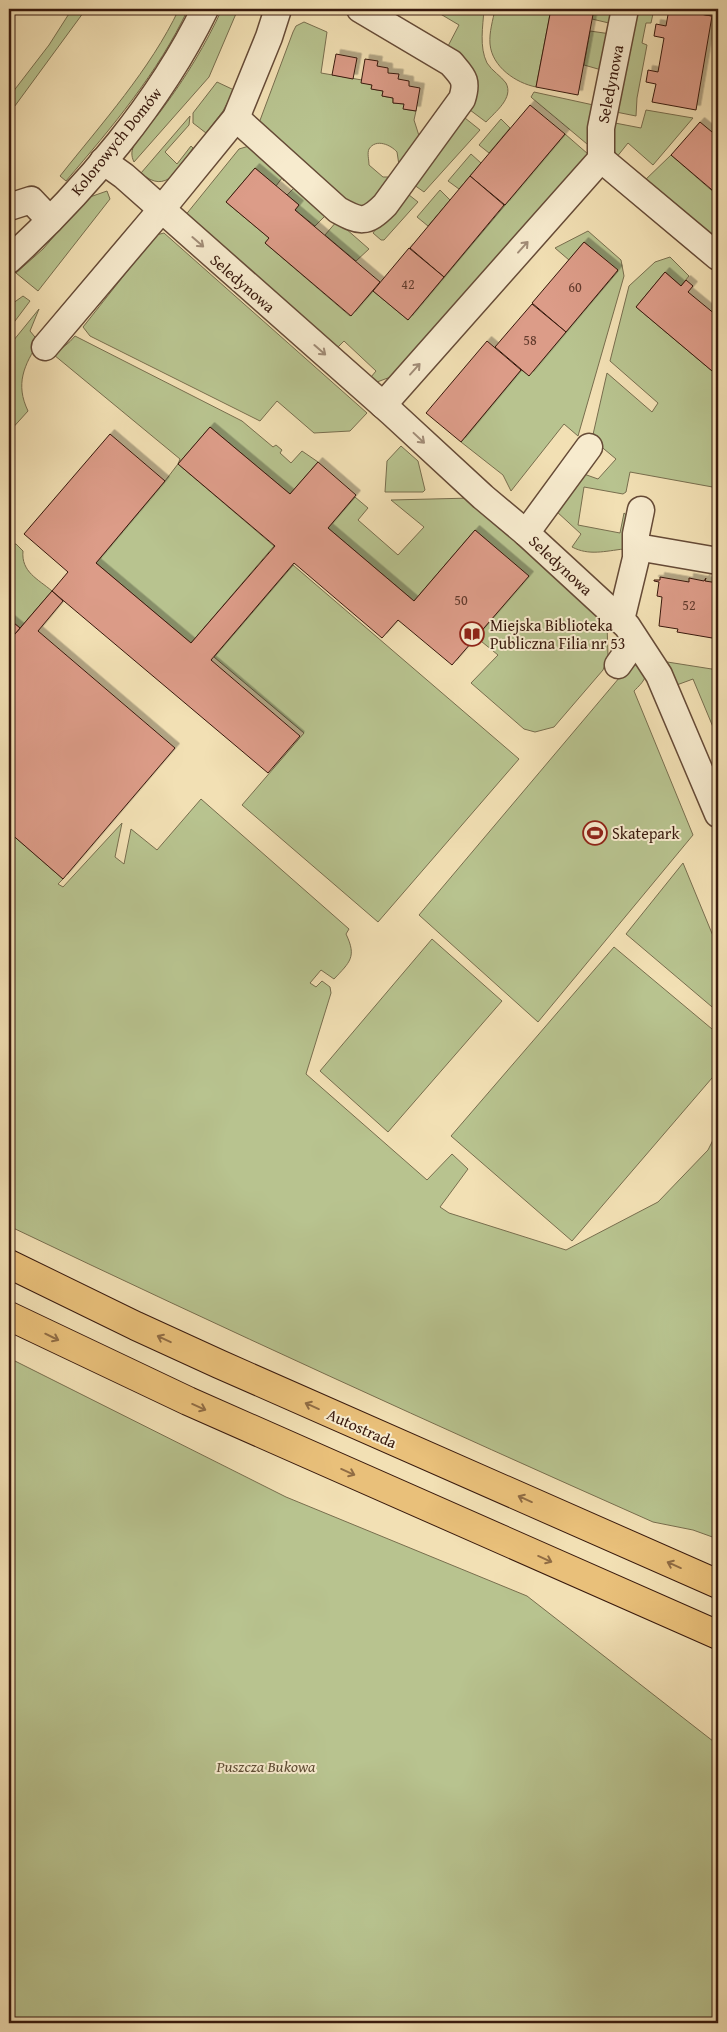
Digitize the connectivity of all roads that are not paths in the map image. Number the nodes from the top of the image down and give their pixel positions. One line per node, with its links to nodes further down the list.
1 (205, 9): 7 (street, Kolorowych Domów)
2 (278, 9): 5 (street)
3 (360, 9): 5 (street)
4 (625, 9): 6 (street, Seledynowa)
5 (236, 118): 9 (street)
6 (601, 160): 11 (street); 14 (street, one-way to 6)
7 (103, 161): 9 (street, Seledynowa); 10 (street, Kolorowych Domów)
8 (9, 206): 10 (street)
9 (161, 210): 13 (street); 14 (street, Seledynowa, one-way to 14)
10 (50, 220): 12 (street, Kolorowych Domów)
11 (718, 257)
12 (9, 260)
13 (45, 347)
14 (383, 405): 17 (street, Seledynowa, one-way to 17)
15 (590, 447): 17 (street)
16 (641, 510): 18 (street)
17 (526, 533): 20 (street, Seledynowa)
18 (637, 547): 19 (street); 20 (street)
19 (718, 561)
20 (628, 629): 21 (street); 22 (street, Seledynowa)
21 (618, 665)
22 (718, 814)
23 (9, 1264): 25 (highway, Autostrada, one-way to 23)
24 (9, 1316): 26 (highway, one-way to 26)
25 (718, 1584)
26 (718, 1635)

